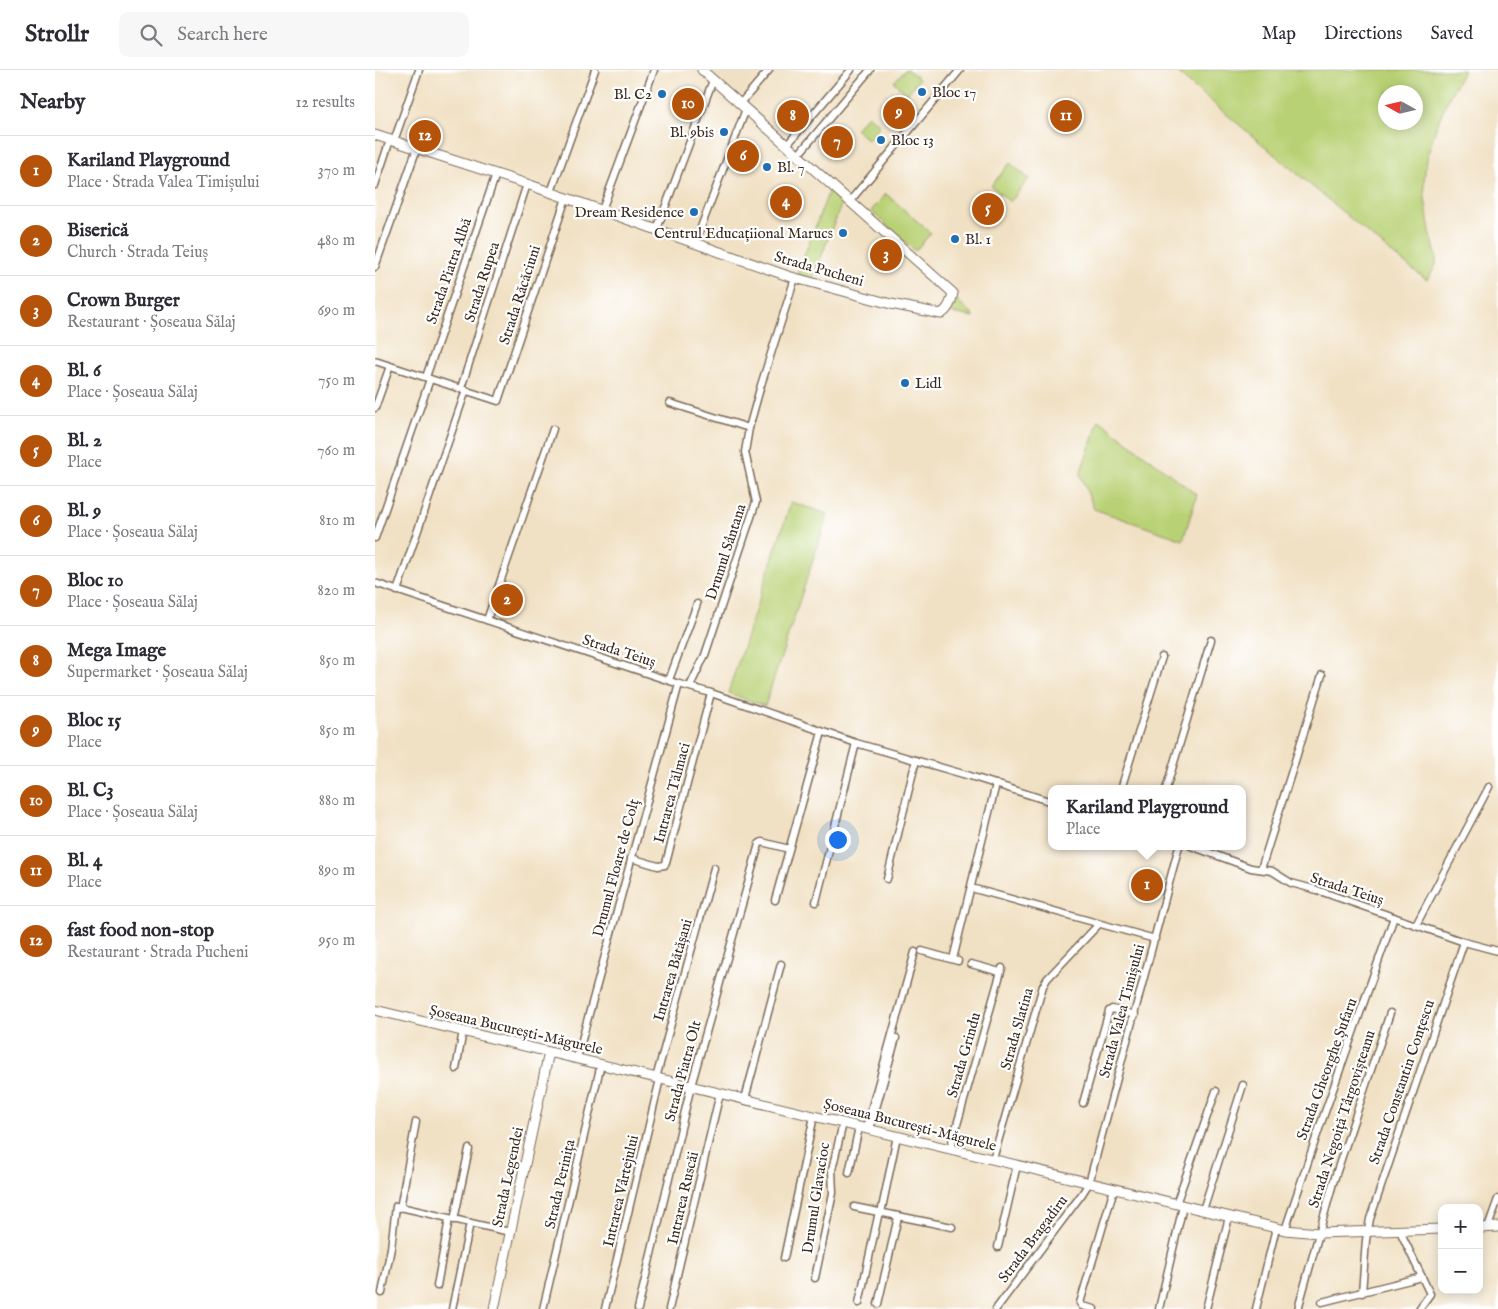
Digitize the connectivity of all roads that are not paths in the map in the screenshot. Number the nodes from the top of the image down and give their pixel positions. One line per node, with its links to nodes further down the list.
1 (419, 70): 12 (street)
2 (595, 70): 19 (street)
3 (653, 70): 22 (street)
4 (702, 70): 9 (street)
5 (769, 70): 10 (street)
6 (851, 70): 13 (street)
7 (870, 70): 15 (street)
8 (960, 70): 21 (street)
9 (713, 80): 10 (street); 23 (street)
10 (743, 107): 13 (street); 24 (street)
11 (375, 135): 12 (street, Strada Pucheni)
12 (392, 140): 14 (street, Strada Pucheni); 18 (street)
13 (787, 145): 15 (street)
14 (417, 148): 16 (street, Strada Pucheni); 25 (street)
15 (798, 155): 21 (street)
16 (496, 174): 17 (street, Strada Pucheni); 29 (street, Strada Piatra Albă)
17 (527, 184): 19 (street, Strada Pucheni); 30 (street, Strada Rupea)
18 (375, 186)
19 (551, 192): 20 (street, Strada Pucheni)
20 (566, 198): 22 (street, Strada Pucheni); 30 (street, Strada Răcăciuni)
21 (850, 201): 26 (street, Strada Pucheni)
22 (602, 210): 23 (street, Strada Pucheni)
23 (657, 230): 24 (street, Strada Pucheni)
24 (695, 243): 26 (street, Strada Pucheni)
25 (375, 267)
26 (795, 278): 33 (street, Drumul Sântana)
27 (375, 361): 28 (street)
28 (390, 366): 29 (street); 32 (street)
29 (428, 378): 30 (street); 35 (street, Strada Piatra Albă)
30 (464, 389): 37 (street, Strada Rupea)
31 (670, 403): 33 (street)
32 (375, 408)
33 (749, 428): 45 (street, Drumul Sântana)
34 (553, 429): 39 (street)
35 (375, 538)
36 (375, 583): 37 (street, Strada Teiuș)
37 (397, 591): 39 (street, Strada Teiuș)
38 (697, 604): 43 (street)
39 (487, 620): 43 (street, Strada Teiuș)
40 (1211, 640): 52 (street)
41 (1162, 657): 51 (street)
42 (1322, 675): 60 (street)
43 (669, 680): 44 (street, Strada Teiuș)
44 (679, 684): 45 (street, Strada Teiuș); 58 (street, Drumul Floare de Colț)
45 (690, 686): 46 (street, Strada Teiuș)
46 (711, 693): 47 (street, Strada Teiuș); 58 (street, Intrarea Tălmaci)
47 (822, 732): 48 (street, Strada Teiuș); 55 (street)
48 (856, 742): 49 (street, Strada Teiuș); 64 (street)
49 (916, 760): 50 (street, Strada Teiuș); 61 (street)
50 (996, 784): 54 (street, Strada Teiuș); 62 (street)
51 (1122, 785)
52 (1167, 785)
53 (1489, 787): 67 (street)
54 (1048, 801)
55 (789, 849): 63 (street); 84 (street, Strada Piatra Olt)
56 (1178, 850): 68 (street, Strada Valea Timișului)
57 (1202, 850): 60 (street, Strada Teiuș)
58 (631, 858): 79 (street, Drumul Floare de Colț)
59 (714, 868): 82 (street, Intrarea Bătășani)
60 (1261, 869): 65 (street, Strada Teiuș)
61 (887, 879)
62 (971, 888): 66 (street); 92 (street)
63 (775, 900)
64 (816, 902)
65 (1394, 918): 67 (street, Strada Teiuș); 113 (street, Strada Gheorghe Șufaru)
66 (1099, 924): 68 (street); 96 (street, Strada Slatina)
67 (1416, 925): 69 (street, Strada Teiuș)
68 (1155, 939): 75 (street, Strada Valea Timișului)
69 (1464, 942): 70 (street, Strada Teiuș); 117 (street, Strada Constantin Conțescu)
70 (1498, 951)
71 (781, 964): 87 (street)
72 (971, 964): 95 (street, Strada Grindu)
73 (375, 1013): 76 (street, Șoseaua București-Măgurele)
74 (1390, 1013): 118 (street, Strada Negoiță Târgovișteanu)
75 (1135, 1015): 88 (street); 99 (street, Strada Valea Timișului)
76 (463, 1031): 78 (street, Șoseaua București-Măgurele); 81 (street)
77 (896, 1038): 92 (street)
78 (549, 1052): 79 (street, Șoseaua București-Măgurele); 116 (street, Strada Legendei)
79 (577, 1058): 80 (street, Șoseaua București-Măgurele)
80 (601, 1064): 82 (street, Șoseaua București-Măgurele); 131 (street, Strada Perinița)
81 (456, 1069)
82 (658, 1078): 84 (street, Șoseaua București-Măgurele); 132 (street, Intrarea Vârtejului)
83 (1243, 1085): 105 (street)
84 (691, 1086): 86 (street, Șoseaua București-Măgurele); 133 (street, Strada Piatra Olt)
85 (1216, 1091): 102 (street)
86 (720, 1093): 87 (street, Șoseaua București-Măgurele); 134 (street, Intrarea Ruscăi)
87 (745, 1099): 89 (street, Șoseaua București-Măgurele)
88 (1083, 1103)
89 (814, 1116): 91 (street, Șoseaua București-Măgurele); 120 (street)
90 (416, 1122): 103 (street)
91 (843, 1123): 92 (street, Șoseaua București-Măgurele); 122 (street, Drumul Glavacioc)
92 (865, 1128): 93 (street, Șoseaua București-Măgurele); 98 (street)
93 (897, 1136): 95 (street, Șoseaua București-Măgurele); 106 (street)
94 (469, 1148): 109 (street)
95 (950, 1149): 96 (street, Șoseaua București-Măgurele)
96 (993, 1159): 97 (street, Șoseaua București-Măgurele)
97 (1017, 1165): 99 (street, Șoseaua București-Măgurele); 119 (street)
98 (849, 1173)
99 (1089, 1183): 100 (street, Șoseaua București-Măgurele); 135 (street, Strada Bragadiru)
100 (1114, 1189): 102 (street, Șoseaua București-Măgurele); 136 (street)
101 (1498, 1199): 112 (street)
102 (1180, 1205): 105 (street, Șoseaua București-Măgurele); 137 (street)
103 (398, 1207): 109 (street); 124 (street)
104 (854, 1207): 106 (street)
105 (1203, 1210): 108 (street, Șoseaua București-Măgurele)
106 (880, 1213): 107 (street); 127 (street)
107 (898, 1216): 111 (street); 128 (street)
108 (1229, 1217): 113 (street, Șoseaua București-Măgurele); 138 (street)
109 (451, 1219): 110 (street); 123 (street)
110 (470, 1223): 116 (street); 129 (street)
111 (952, 1227)
112 (1489, 1227)
113 (1280, 1229): 118 (street, Șoseaua București-Măgurele); 139 (street, Strada Gheorghe Șufaru)
114 (1438, 1229): 115 (street, Șoseaua București-Măgurele)
115 (1400, 1231): 117 (street, Șoseaua București-Măgurele); 121 (street)
116 (510, 1232): 130 (street, Strada Legendei)
117 (1367, 1232): 118 (street, Șoseaua București-Măgurele); 125 (street, Strada Constantin Conțescu)
118 (1319, 1233): 140 (street, Strada Negoiță Târgovișteanu)
119 (998, 1247)
120 (783, 1258)
121 (1422, 1277): 125 (street); 141 (street)
122 (815, 1278)
123 (437, 1286)
124 (381, 1292)
125 (1362, 1293): 126 (street)
126 (1322, 1302)
127 (859, 1303)
128 (878, 1304)
129 (452, 1309)
130 (494, 1309)
131 (543, 1309)
132 (605, 1309)
133 (637, 1309)
134 (669, 1309)
135 (996, 1309)
136 (1094, 1309)
137 (1159, 1309)
138 (1206, 1309)
139 (1255, 1309)
140 (1298, 1309)
141 (1419, 1309)

